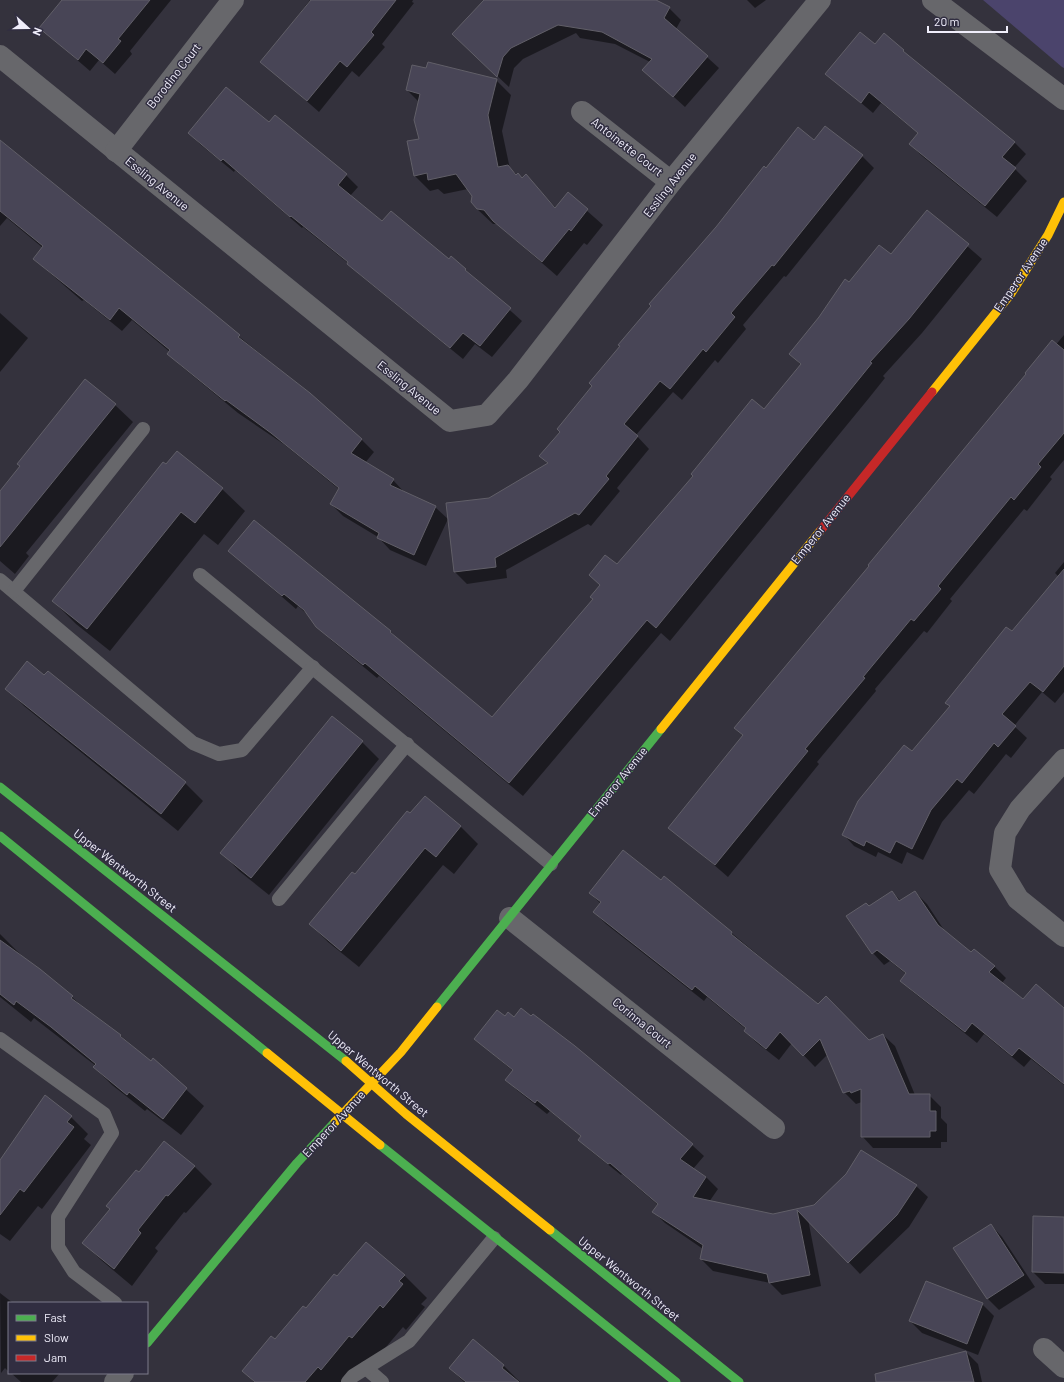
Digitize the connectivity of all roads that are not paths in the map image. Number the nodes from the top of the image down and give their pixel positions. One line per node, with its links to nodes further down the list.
1 (233, 0): 7 (street, Borodino Court)
2 (820, 0): 8 (street, Essling Avenue)
3 (933, 0): 5 (street)
4 (0, 56): 7 (street, Essling Avenue)
5 (1064, 99)
6 (582, 112): 8 (street, Antoinette Court)
7 (116, 151): 8 (street, Essling Avenue)
8 (671, 182)
9 (1064, 202): 19 (main road, Emperor Avenue)
10 (143, 429): 13 (lane)
11 (200, 575): 14 (lane)
12 (0, 580): 13 (lane)
13 (14, 591): 14 (lane)
14 (313, 667): 15 (lane)
15 (407, 744): 19 (lane); 20 (lane)
16 (1064, 760): 22 (street)
17 (0, 787): 24 (main road, Upper Wentworth Street)
18 (0, 836): 25 (main road)
19 (551, 864): 21 (main road, Emperor Avenue)
20 (279, 899)
21 (510, 918): 24 (main road, Emperor Avenue); 26 (street, Corinna Court)
22 (1064, 936)
23 (0, 1039): 28 (lane)
24 (372, 1084): 25 (main road, Emperor Avenue); 38 (main road, Upper Wentworth Street)
25 (343, 1114): 27 (main road); 29 (main road, Emperor Avenue)
26 (774, 1128)
27 (494, 1238): 32 (lane); 37 (main road)
28 (114, 1302)
29 (150, 1335)
30 (1044, 1349): 31 (street)
31 (1064, 1367)
32 (366, 1368): 35 (lane); 36 (lane)
33 (122, 1374): 34 (street)
34 (115, 1382)
35 (348, 1382)
36 (382, 1382)
37 (676, 1382)
38 (739, 1382)

